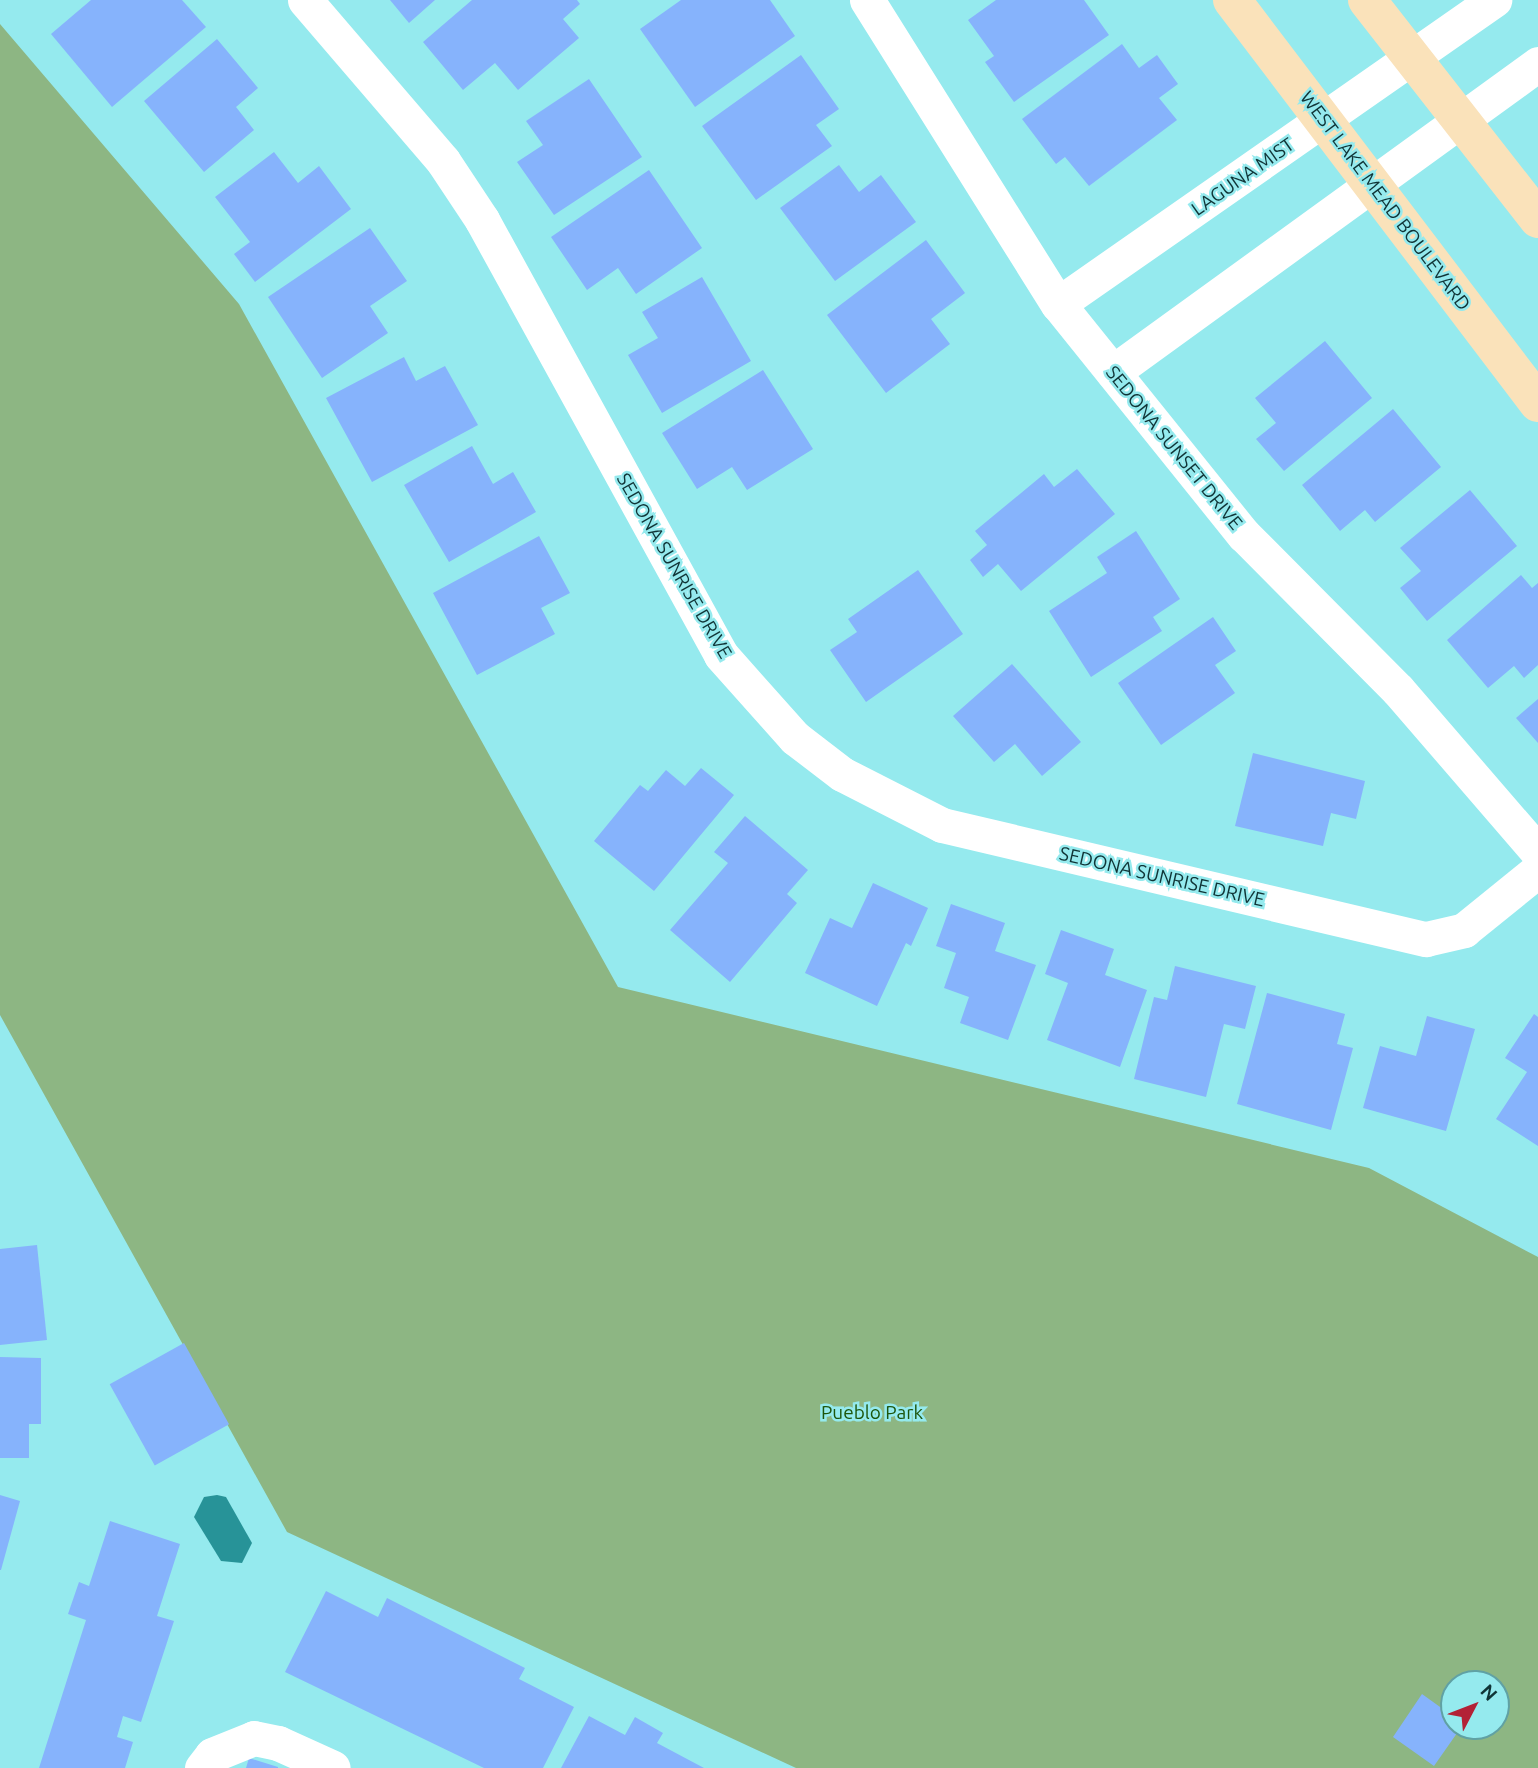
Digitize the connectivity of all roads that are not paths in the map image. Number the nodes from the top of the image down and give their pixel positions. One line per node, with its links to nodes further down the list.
1 (305, 0): 16 (street, SEDONA SUNRISE DRIVE)
2 (867, 0): 12 (street, SEDONA SUNSET DRIVE)
3 (1232, 0): 9 (main road, WEST LAKE MEAD BOULEVARD)
4 (1367, 0): 6 (main road)
5 (1494, 0): 6 (street, LAGUNA MIST)
6 (1410, 60): 8 (main road); 9 (street, LAGUNA MIST)
7 (1538, 64): 8 (street)
8 (1459, 119): 10 (street); 11 (main road)
9 (1324, 121): 10 (main road, WEST LAKE MEAD BOULEVARD); 12 (street, LAGUNA MIST)
10 (1372, 184): 13 (street); 14 (main road, WEST LAKE MEAD BOULEVARD)
11 (1538, 219)
12 (1058, 304): 13 (street, SEDONA SUNSET DRIVE)
13 (1113, 372): 15 (street, SEDONA SUNSET DRIVE)
14 (1538, 403)
15 (1538, 852)
16 (1538, 870)
17 (202, 1768): 18 (street)
18 (333, 1768)

